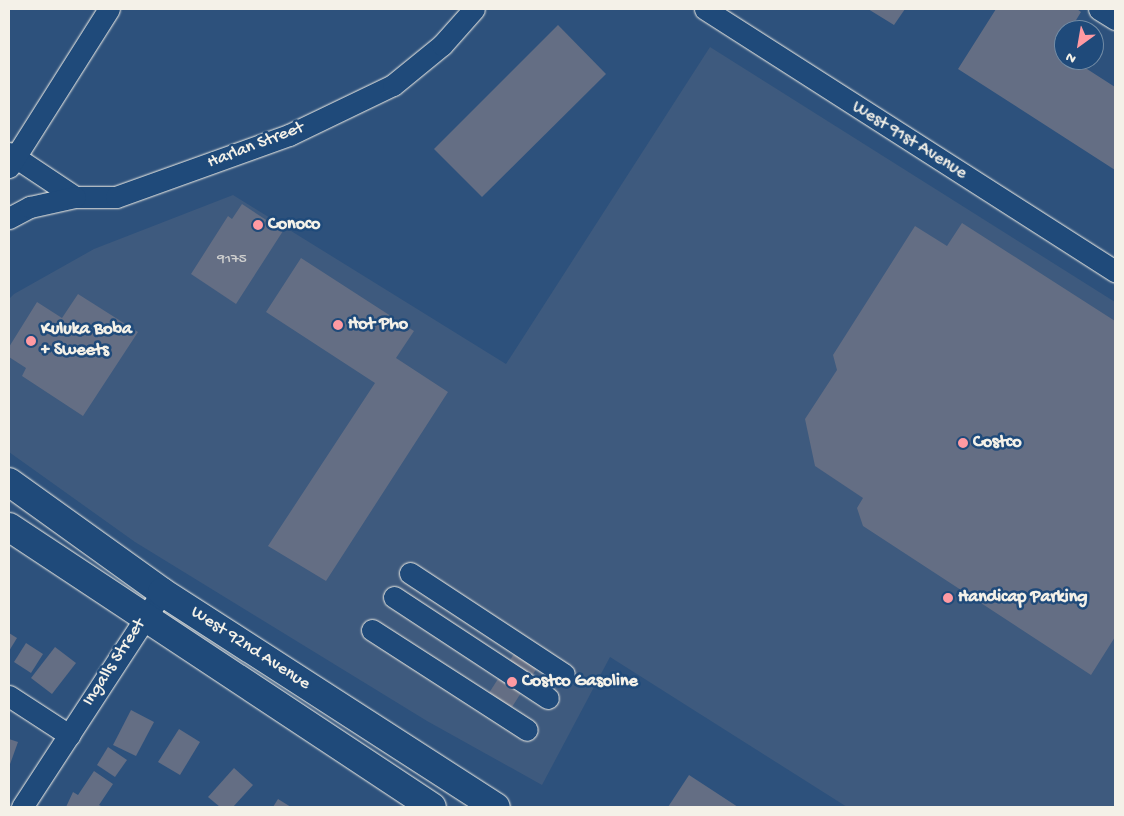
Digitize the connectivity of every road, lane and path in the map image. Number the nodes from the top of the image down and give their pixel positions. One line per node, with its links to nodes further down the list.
1 (109, 9): 6 (street)
2 (474, 9): 7 (street, Harlan Street)
3 (705, 9): 9 (street, West 91st Avenue)
4 (1099, 9): 5 (street)
5 (1115, 19)
6 (11, 159): 7 (street)
7 (74, 197): 8 (street, Harlan Street)
8 (9, 218)
9 (1115, 271)
10 (9, 482): 12 (main road, West 92nd Avenue)
11 (9, 527): 14 (main road, West 92nd Avenue)
12 (162, 592): 14 (street, Ingalls Street); 20 (main road, West 92nd Avenue)
13 (391, 602): 16 (street); 16 (street); 16 (street)
14 (144, 619): 17 (street, Ingalls Street); 19 (main road, West 92nd Avenue)
15 (9, 696): 17 (street)
16 (545, 702)
17 (69, 735): 18 (street, Ingalls Street)
18 (22, 807)
19 (432, 807)
20 (496, 807)

